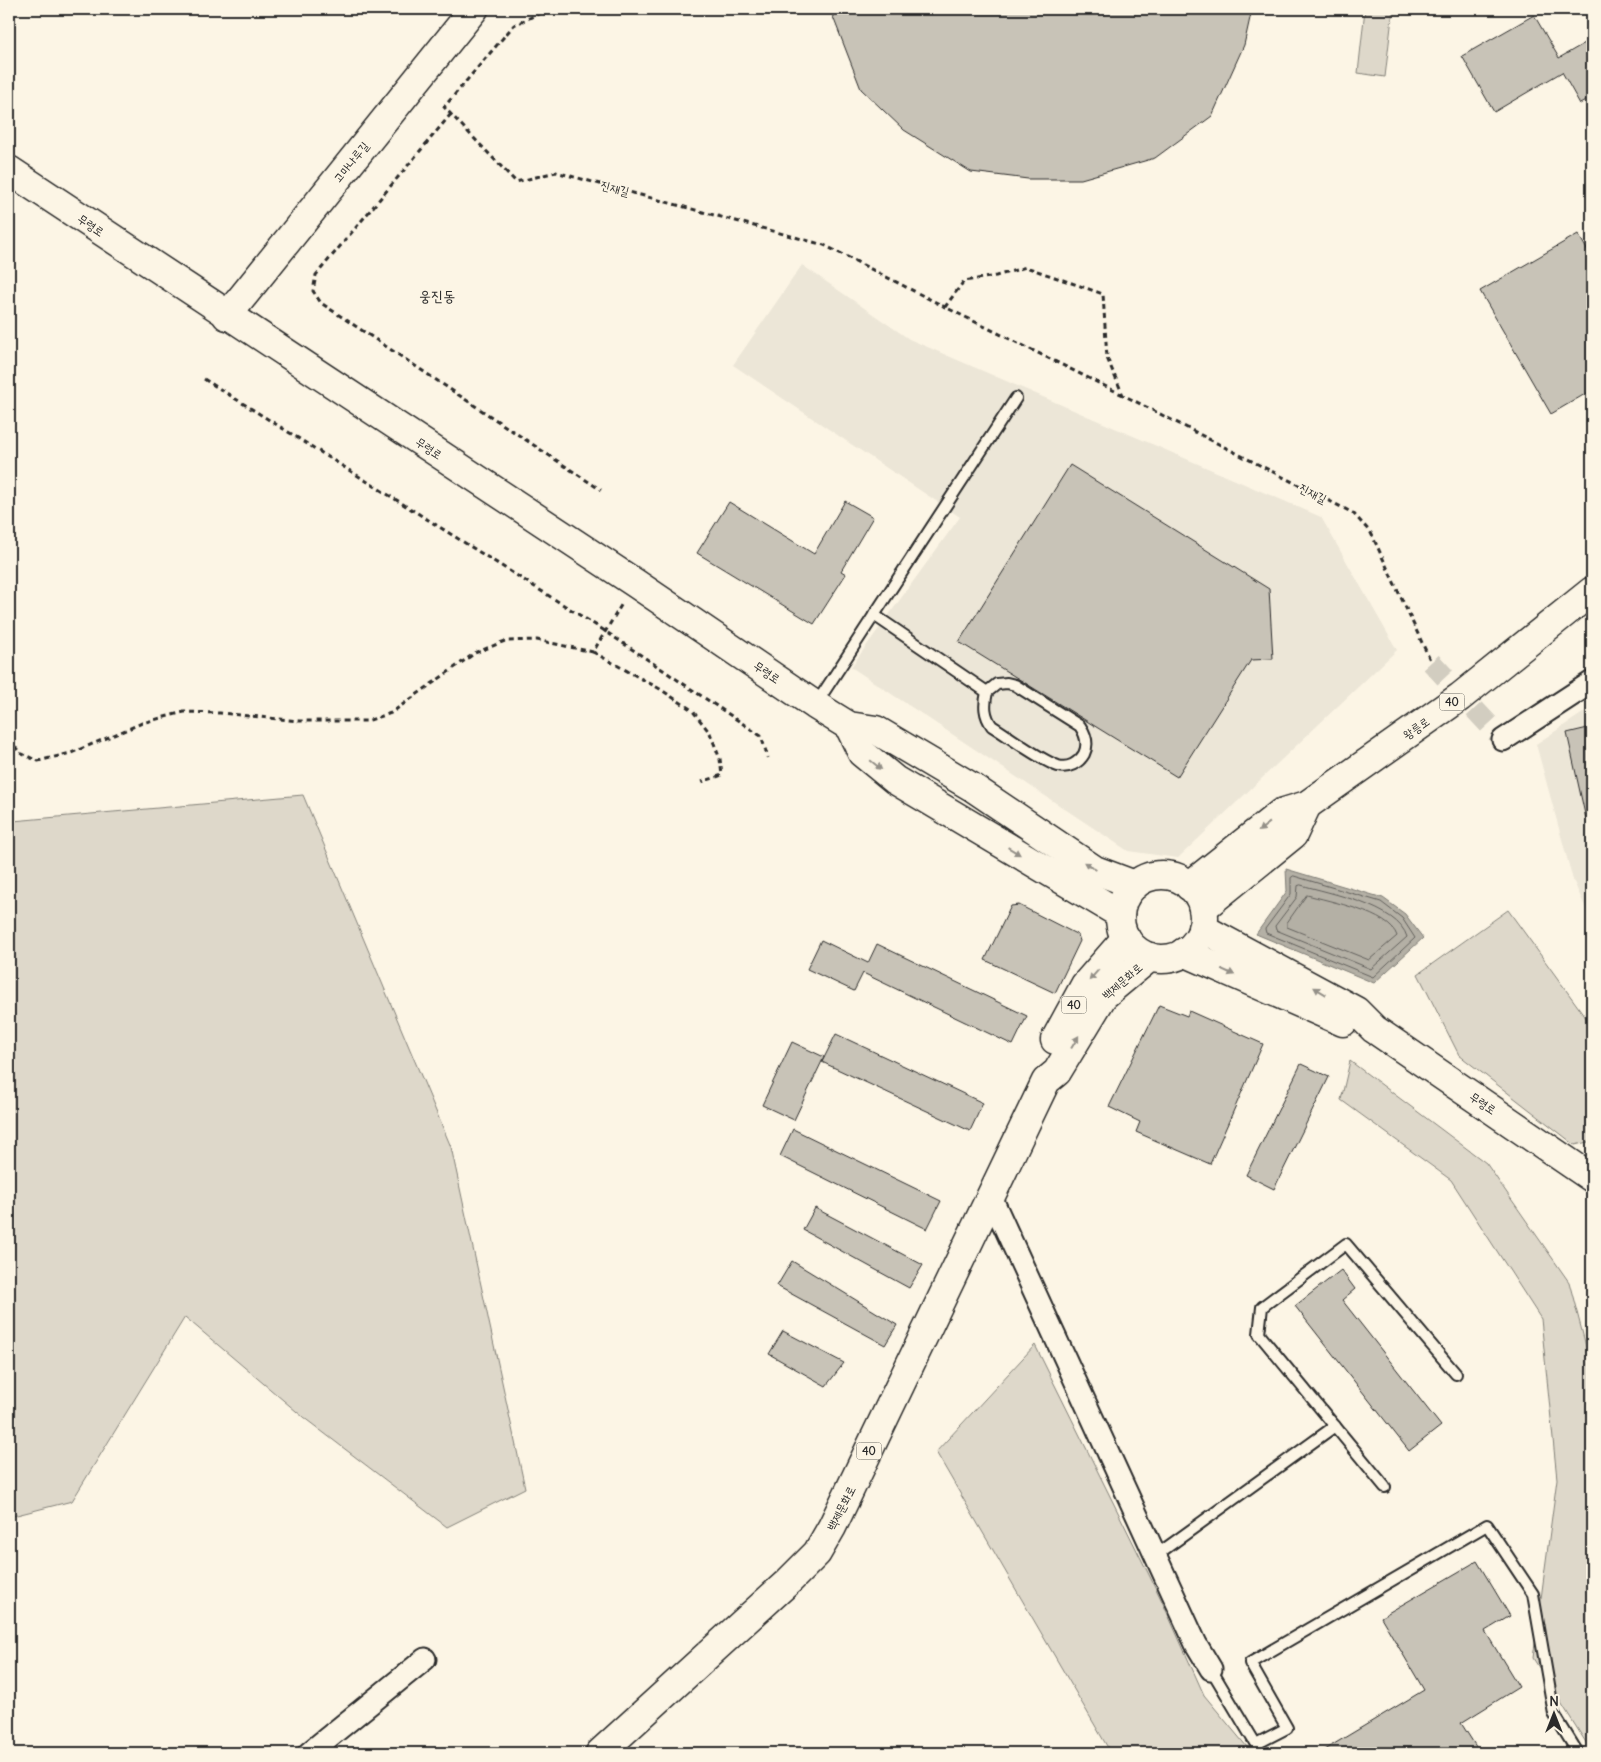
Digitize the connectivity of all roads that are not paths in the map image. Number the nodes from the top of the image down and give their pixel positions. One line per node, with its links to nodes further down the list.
1 (474, 9): 3 (main road, 고마나루길)
2 (9, 170): 3 (main road, 무령로)
3 (227, 316): 9 (main road, 무령로)
4 (1016, 398): 6 (lane)
5 (1592, 591): 13 (main road, 왕릉로 / 40)
6 (874, 615): 8 (lane); 9 (lane)
7 (1592, 682): 11 (street)
8 (987, 692): 8 (lane)
9 (815, 705): 10 (main road, 무령로)
10 (849, 726): 12 (main road, 무령로, one-way to 10); 14 (main road, one-way to 14)
11 (1503, 740)
12 (1134, 885): 13 (main road); 14 (main road, 백제문화로 / 40)
13 (1198, 907): 15 (main road, 40); 17 (main road, 무령로, one-way to 13)
14 (1123, 926): 16 (main road, 백제문화로); 18 (main road, 백제문화로 / 40, one-way to 18)
15 (1184, 952): 16 (main road, 백제문화로); 17 (main road, 무령로, one-way to 17)
16 (1150, 957): 18 (main road, 백제문화로 / 40, one-way to 16)
17 (1374, 1028): 19 (main road, 무령로)
18 (1046, 1081): 20 (main road, 백제문화로 / 40)
19 (1592, 1178)
20 (991, 1197): 24 (street); 29 (main road, 백제문화로 / 40)
21 (1456, 1374): 22 (lane)
22 (1335, 1426): 23 (lane); 24 (lane)
23 (1385, 1487)
24 (1155, 1556): 26 (street)
25 (425, 1659): 28 (street)
26 (1211, 1669): 27 (lane)
27 (1259, 1749): 30 (lane)
28 (309, 1753)
29 (600, 1753)
30 (1578, 1753)

